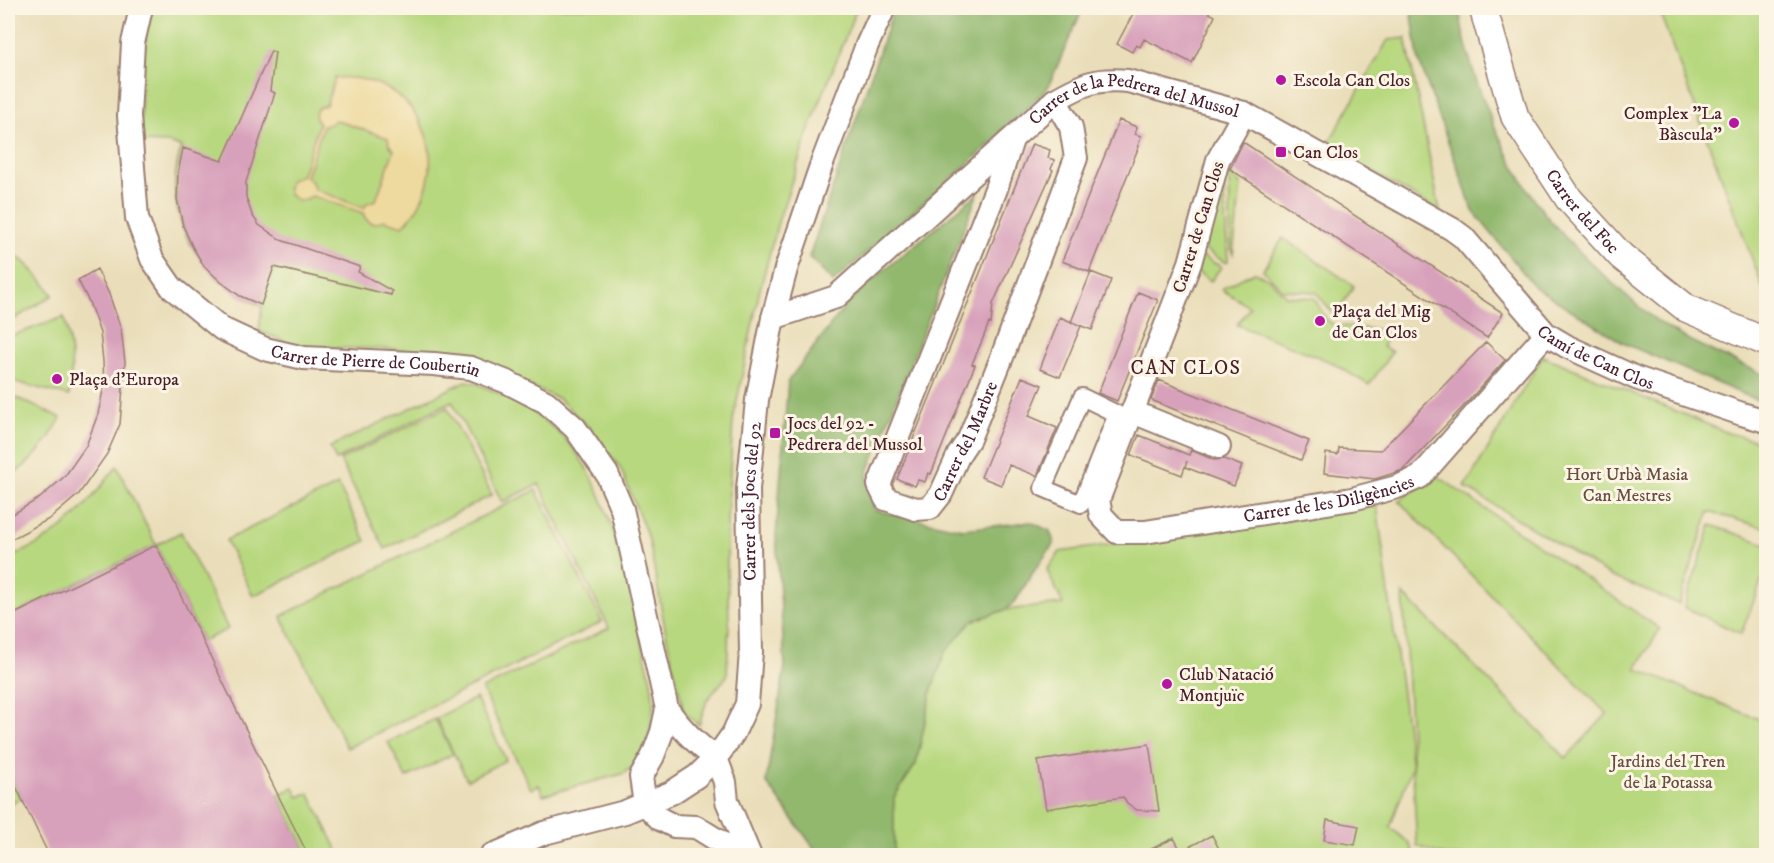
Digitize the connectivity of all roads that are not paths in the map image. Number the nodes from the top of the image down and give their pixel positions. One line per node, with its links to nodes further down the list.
1 (141, 8): 16 (street, Carrer de Pierre de Coubertin)
2 (884, 8): 8 (street, Carrer dels Jocs del 92)
3 (1483, 8): 10 (street, Carrer del Foc)
4 (1055, 100): 5 (street, Carrer de la Pedrera del Mussol); 6 (street, Carrer de la Pedrera del Mussol); 6 (street, Carrer del Marbre)
5 (1244, 113): 7 (street, Carrer de la Pedrera del Mussol); 11 (street, Carrer de Can Clos)
6 (1013, 137): 8 (street, Carrer de la Pedrera del Mussol)
7 (1463, 237): 9 (street, Camí de Can Clos)
8 (773, 318): 19 (street, Carrer dels Jocs del 92)
9 (1546, 333): 12 (street, Camí de Can Clos); 15 (street, Carrer de les Diligències)
10 (1767, 342)
11 (1133, 412): 13 (street); 15 (street, Carrer de Can Clos)
12 (1767, 421)
13 (1219, 447)
14 (1081, 504): 14 (street)
15 (1117, 532)
16 (667, 709): 17 (street, Carrer de Pierre de Coubertin); 18 (street, Carrer de Pierre de Coubertin)
17 (695, 743): 18 (street); 19 (street, Carrer de Pierre de Coubertin)
18 (653, 756): 21 (street, Carrer de Pierre de Coubertin)
19 (716, 758): 20 (street); 21 (street, Carrer dels Jocs del 92)
20 (727, 801): 22 (street); 25 (street)
21 (645, 804): 22 (street); 23 (street, Carrer dels Jocs del 92)
22 (696, 827): 24 (street)
23 (490, 855)
24 (743, 855)
25 (750, 855)

